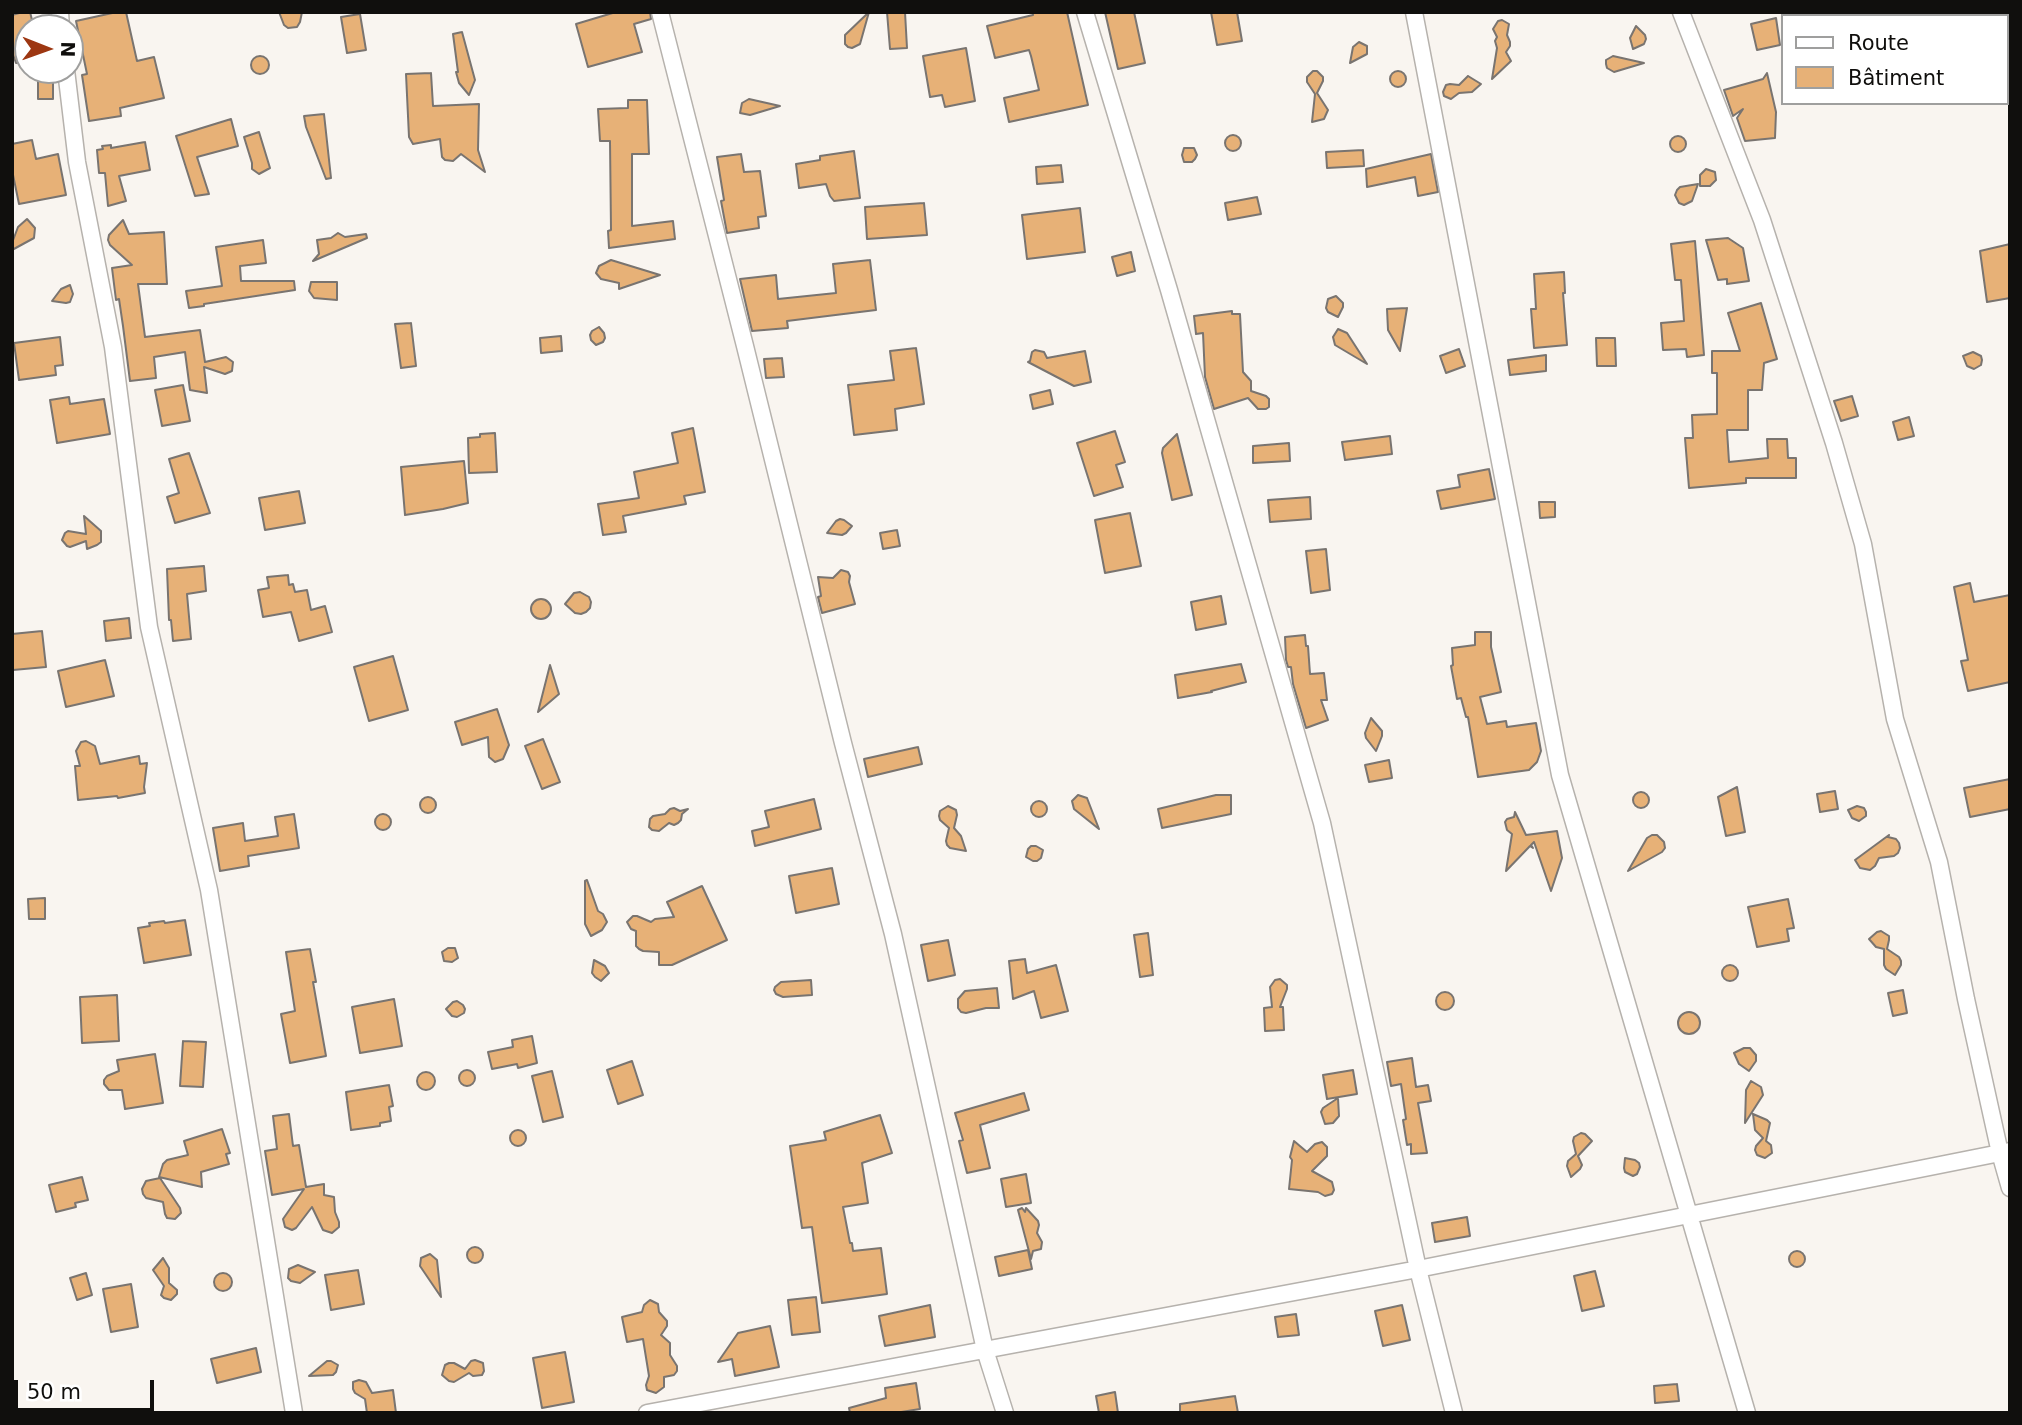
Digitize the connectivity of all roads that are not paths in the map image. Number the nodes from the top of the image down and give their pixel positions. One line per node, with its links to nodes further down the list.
1 (660, 12): 10 (street)
2 (1086, 12): 9 (street)
3 (1414, 12): 8 (street)
4 (1681, 12): 6 (street)
5 (68, 84): 11 (street)
6 (2005, 1152): 7 (street); 8 (street)
7 (2010, 1188)
8 (1689, 1215): 9 (street); 15 (street)
9 (1418, 1269): 10 (street); 14 (street)
10 (985, 1350): 12 (street); 13 (street)
11 (294, 1413)
12 (647, 1413)
13 (1004, 1413)
14 (1454, 1413)
15 (1747, 1413)

